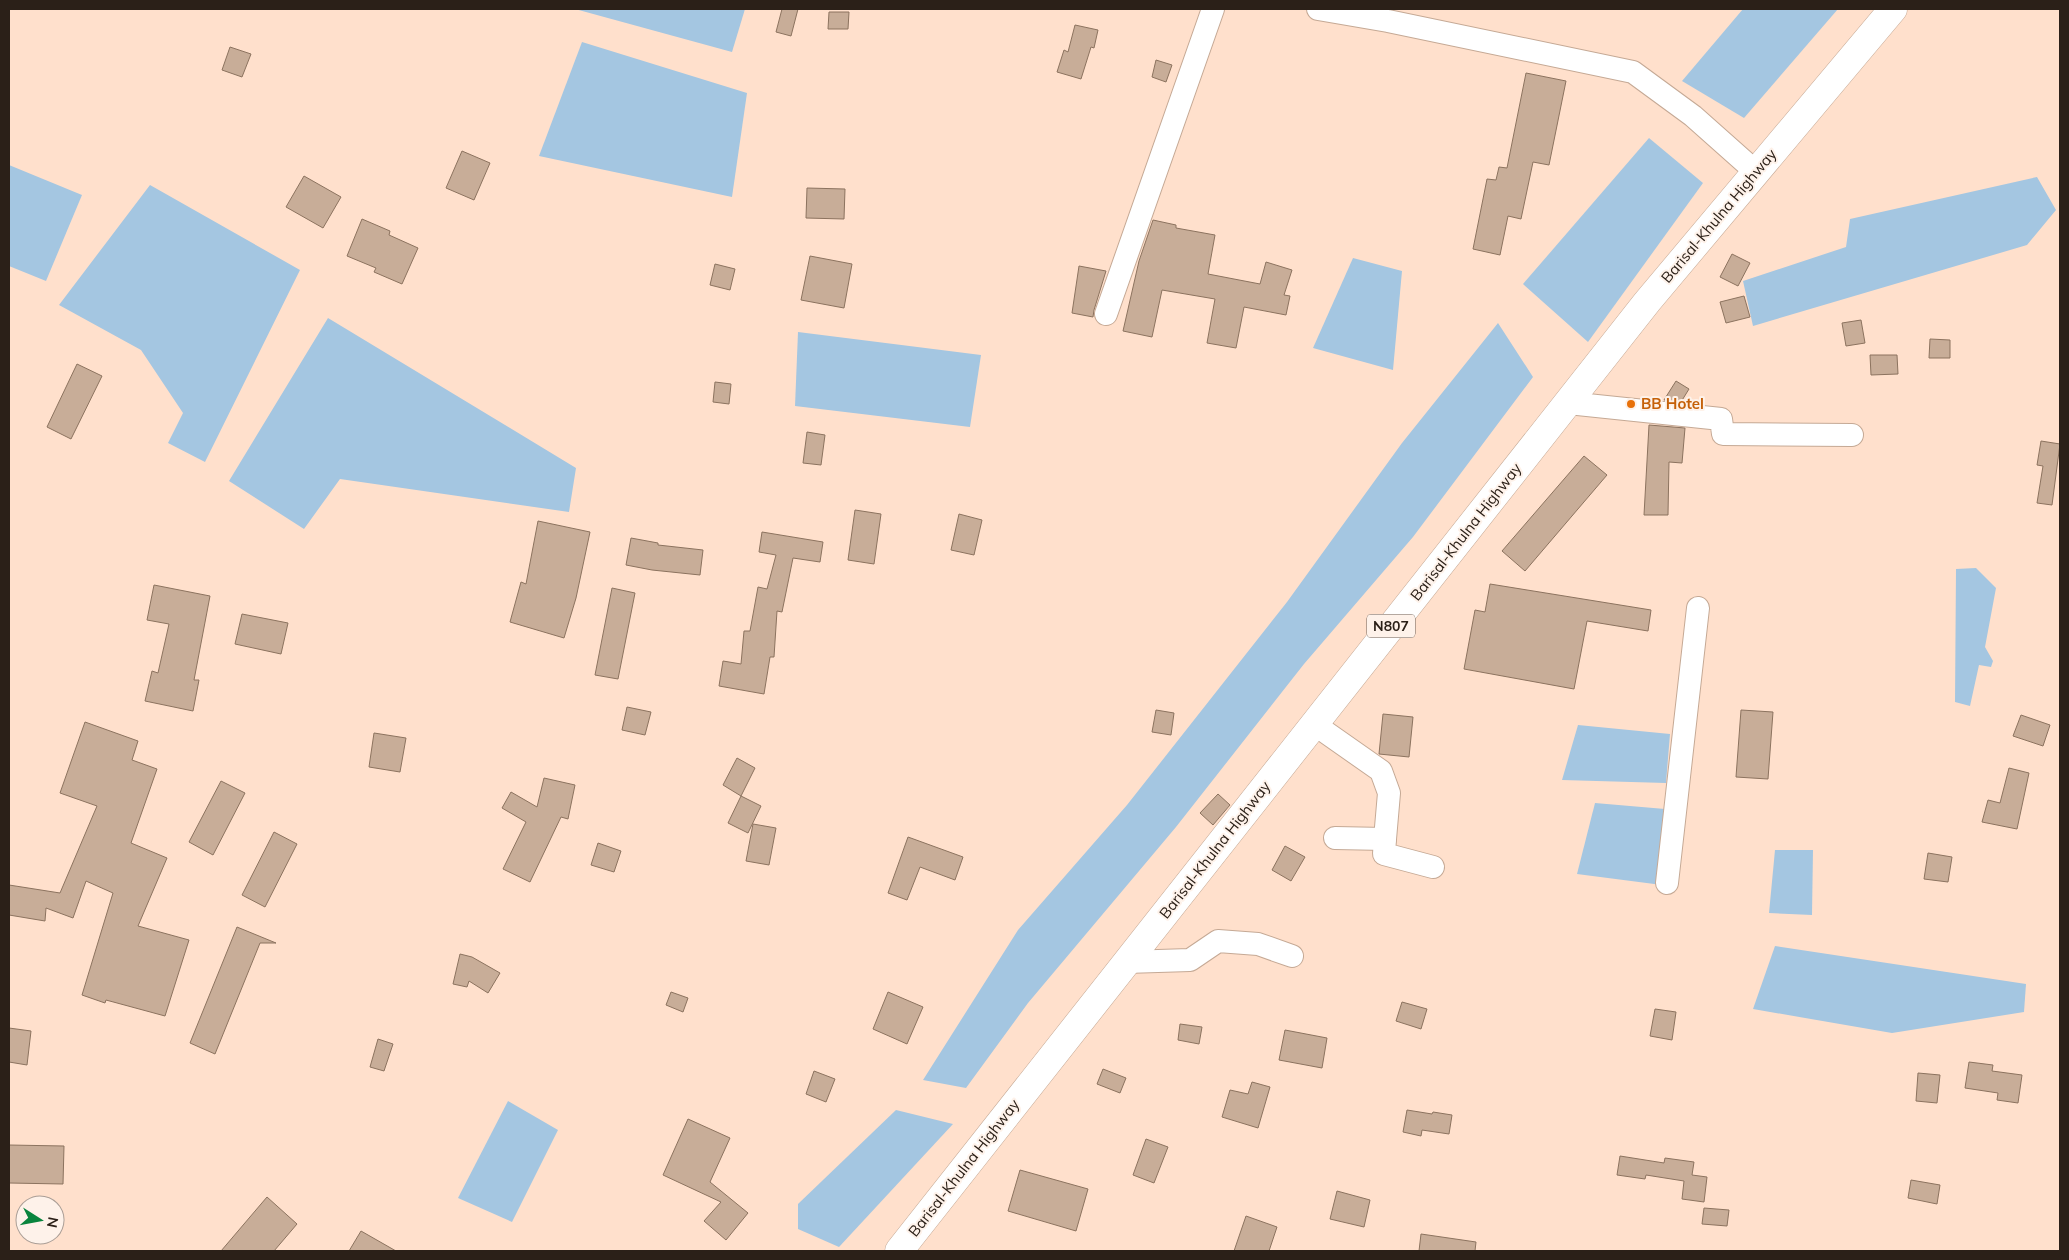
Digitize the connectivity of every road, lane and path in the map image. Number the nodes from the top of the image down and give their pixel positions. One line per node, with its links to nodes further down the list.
1 (1213, 9): 5 (street)
2 (1318, 9): 4 (street)
3 (1893, 9): 4 (highway, Barisal-Khulna Highway / N807)
4 (1756, 172): 6 (highway, Barisal-Khulna Highway / N807)
5 (1106, 314)
6 (1568, 403): 7 (street); 9 (highway, Barisal-Khulna Highway / N807)
7 (1852, 436)
8 (1698, 608): 13 (street)
9 (1314, 724): 11 (street); 15 (highway, Barisal-Khulna Highway / N807)
10 (1335, 838): 11 (street)
11 (1385, 839): 12 (street)
12 (1433, 866)
13 (1667, 883)
14 (1292, 956): 15 (street)
15 (1126, 962): 16 (highway, Barisal-Khulna Highway / N807)
16 (899, 1251)

